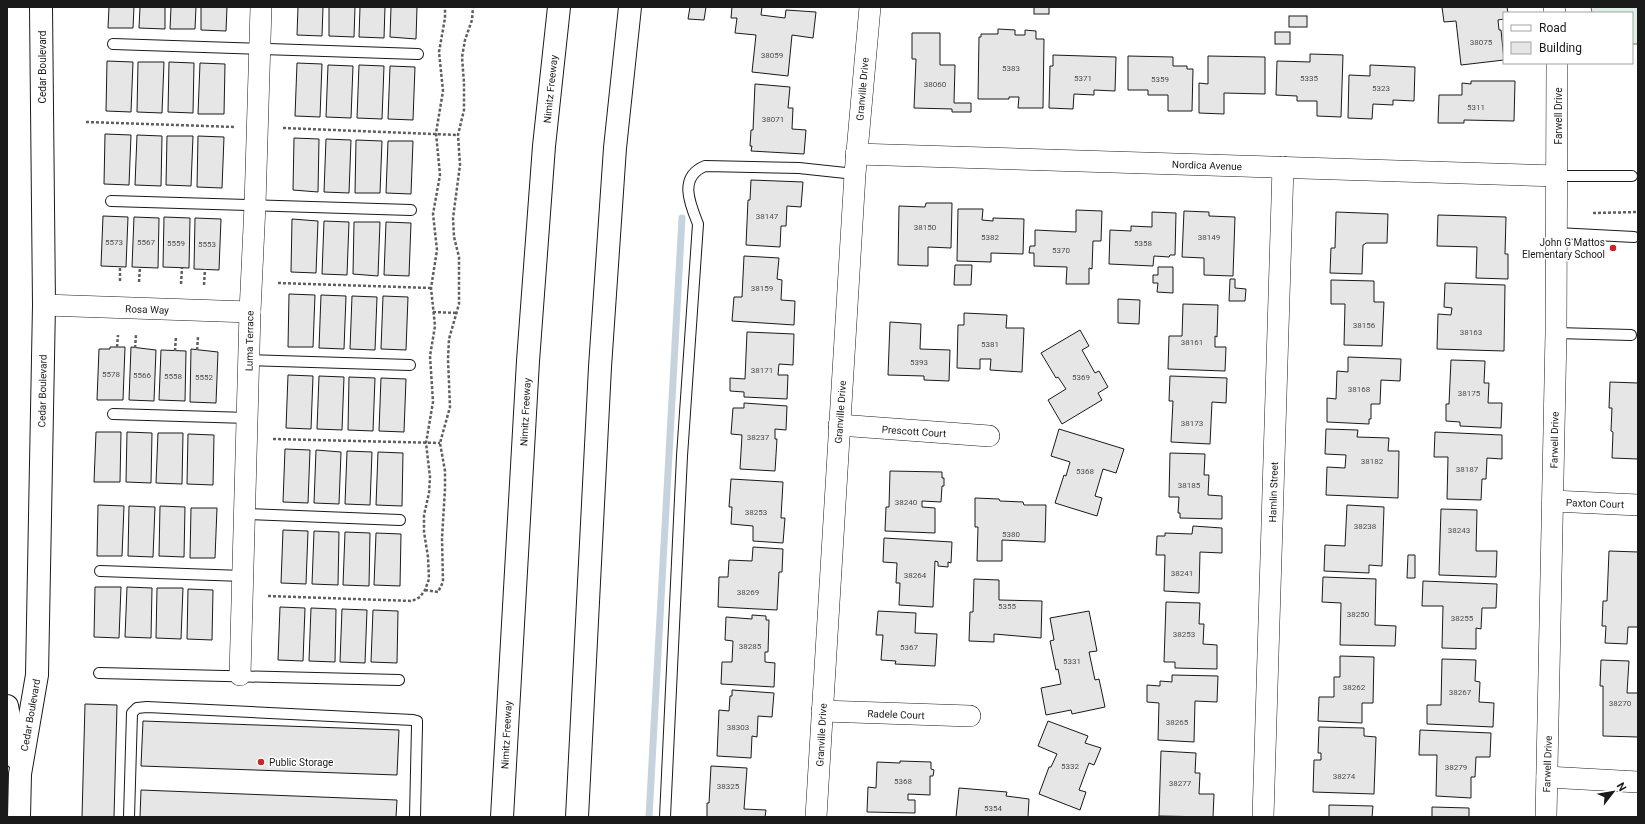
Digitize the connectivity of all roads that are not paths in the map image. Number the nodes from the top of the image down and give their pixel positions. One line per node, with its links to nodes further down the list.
1 (41, 7): 19 (main road, Cedar Boulevard)
2 (261, 7): 7 (street, Luma Terrace)
3 (559, 7): 47 (main road, Nimitz Freeway)
4 (630, 7): 48 (main road)
5 (870, 7): 10 (street, Granville Drive)
6 (113, 44): 7 (lane)
7 (260, 48): 8 (lane); 15 (street, Luma Terrace)
8 (418, 54)
9 (1557, 64): 12 (street, Farwell Drive)
10 (856, 164): 11 (street, Nordica Avenue); 27 (street, Granville Drive); 49 (lane)
11 (1282, 167): 12 (street, Nordica Avenue); 51 (street, Hamlin Street)
12 (1558, 176): 13 (lane); 17 (street, Farwell Drive)
13 (1632, 176)
14 (111, 201): 15 (lane)
15 (255, 204): 16 (lane); 20 (street, Luma Terrace)
16 (411, 210)
17 (1557, 233): 18 (lane); 21 (street, Farwell Drive)
18 (1634, 237)
19 (44, 305): 20 (street, Rosa Way); 41 (main road, Cedar Boulevard)
20 (250, 312): 23 (street, Luma Terrace)
21 (1556, 333): 22 (lane); 29 (street, Farwell Drive)
22 (1631, 335)
23 (248, 360): 24 (lane); 26 (street, Luma Terrace)
24 (410, 365)
25 (113, 414): 26 (lane)
26 (248, 418): 31 (street, Luma Terrace)
27 (840, 425): 28 (street, Prescott Court); 39 (street, Granville Drive)
28 (989, 436)
29 (1553, 501): 30 (street, Paxton Court); 42 (street, Farwell Drive)
30 (1638, 505)
31 (245, 514): 32 (lane); 34 (street, Luma Terrace)
32 (400, 520)
33 (100, 571): 34 (lane)
34 (244, 576): 36 (street, Luma Terrace)
35 (99, 673): 36 (lane)
36 (240, 675): 37 (lane)
37 (399, 680)
38 (7, 706): 41 (main road, Cedar Boulevard)
39 (822, 711): 40 (street, Radele Court); 50 (street, Granville Drive)
40 (970, 716)
41 (20, 774): 44 (main road, Cedar Boulevard)
42 (1547, 777): 43 (street); 52 (street, Farwell Drive)
43 (1638, 782)
44 (19, 817)
45 (129, 817): 46 (lane)
46 (415, 817)
47 (502, 817)
48 (577, 817)
49 (665, 817)
50 (816, 817)
51 (1263, 817)
52 (1546, 817)

